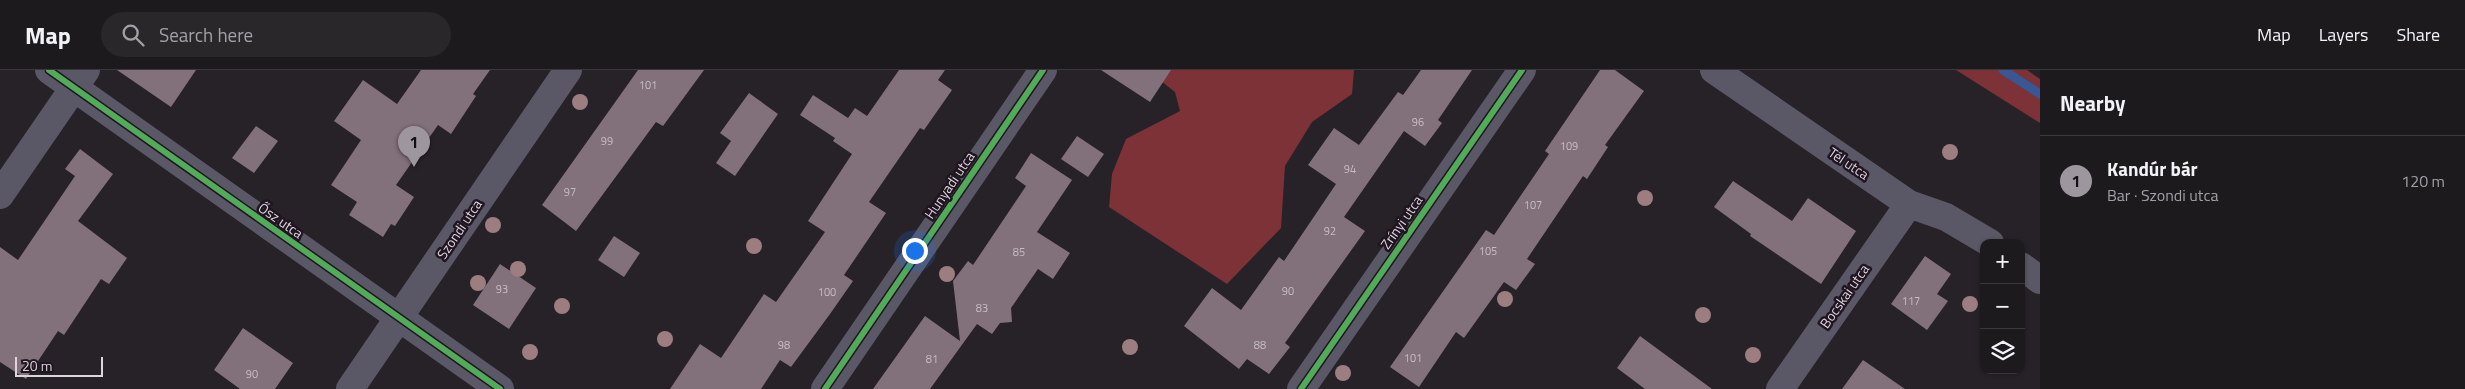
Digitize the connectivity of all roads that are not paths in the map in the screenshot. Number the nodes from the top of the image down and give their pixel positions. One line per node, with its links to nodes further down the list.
1 (49, 70): 6 (street, Ősz utca)
2 (568, 70): 12 (street, Szondi utca)
3 (1042, 70): 15 (street, Hunyadi utca)
4 (1522, 70): 16 (street, Zrínyi utca)
5 (1714, 70): 8 (street, Tél utca)
6 (80, 79): 7 (street); 12 (street, Ősz utca)
7 (0, 195)
8 (1909, 204): 9 (street, Tél utca); 17 (street, Bocskai utca)
9 (1983, 239)
10 (2025, 269): 11 (street)
11 (2040, 280)
12 (398, 318): 13 (street, Szondi utca); 14 (street, Ősz utca)
13 (350, 389)
14 (500, 389)
15 (825, 389)
16 (1301, 389)
17 (1780, 389)

